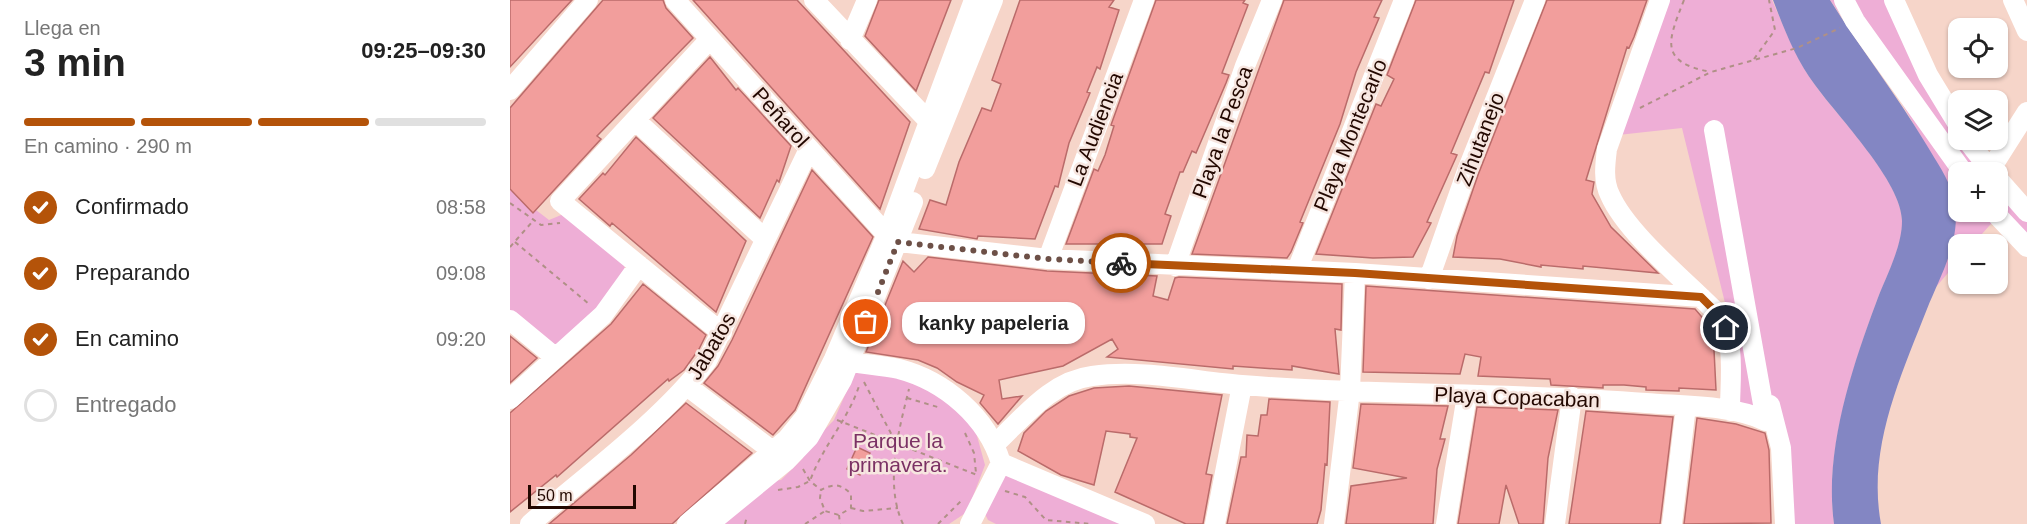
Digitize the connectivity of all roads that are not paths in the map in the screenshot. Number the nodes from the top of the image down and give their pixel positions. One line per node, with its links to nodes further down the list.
1 (588, 0): 18 (street)
2 (675, 0): 16 (street, Peñarol)
3 (814, 0): 17 (street)
4 (867, 0): 17 (street)
5 (974, 0): 22 (street)
6 (993, 0): 22 (street)
7 (1144, 0): 34 (street, La Audiencia)
8 (1272, 0): 36 (street, Playa la Pesca)
9 (1404, 0): 37 (street, Playa Montecarlo)
10 (1535, 0): 39 (street, Zihutanejo)
11 (1660, 0): 40 (street)
12 (1844, 0): 25 (street)
13 (1894, 0): 19 (street)
14 (2013, 0): 15 (street)
15 (2027, 31)
16 (711, 39): 21 (street); 23 (street, Peñarol)
17 (850, 40): 22 (street)
18 (510, 90)
19 (1948, 108)
20 (2027, 112): 27 (street)
21 (635, 120): 32 (street); 35 (street)
22 (934, 127): 31 (street)
23 (809, 149): 31 (street, Peñarol); 32 (street, Jabatos)
24 (1975, 150): 26 (street)
25 (1956, 162)
26 (1984, 162)
27 (2000, 162)
28 (2008, 191): 29 (street)
29 (2027, 212)
30 (2003, 222): 33 (street)
31 (892, 238): 34 (street); 44 (street)
32 (765, 239): 42 (street, Jabatos)
33 (2027, 247)
34 (1048, 259): 36 (street)
35 (639, 265): 42 (street); 43 (street)
36 (1175, 266): 37 (street)
37 (1297, 270): 38 (street)
38 (1355, 273): 39 (street); 47 (street)
39 (1429, 279): 40 (street)
40 (1701, 297): 52 (street)
41 (510, 320): 43 (street)
42 (722, 333): 46 (street, Jabatos)
43 (556, 358): 50 (street)
44 (842, 360): 53 (street); 54 (street); 54 (street)
45 (1242, 385): 47 (street, Playa Copacaban); 53 (street, Playa Copacaban); 60 (street)
46 (687, 386): 54 (street); 56 (street, Jabatos)
47 (1350, 390): 48 (street, Playa Copacaban); 61 (street)
48 (1467, 395): 49 (street, Playa Copacaban); 62 (street)
49 (1572, 397): 51 (street, Playa Copacaban); 63 (street)
50 (510, 399)
51 (1686, 406): 52 (street, Playa Copacaban); 64 (street)
52 (1730, 411): 65 (street, Playa Copacaban)
53 (998, 454): 55 (street); 59 (street)
54 (784, 456): 57 (street); 58 (street)
55 (976, 522)
56 (530, 524)
57 (689, 524)
58 (709, 524)
59 (1145, 524)
60 (1215, 524)
61 (1334, 524)
62 (1446, 524)
63 (1555, 524)
64 (1672, 524)
65 (1785, 524)

